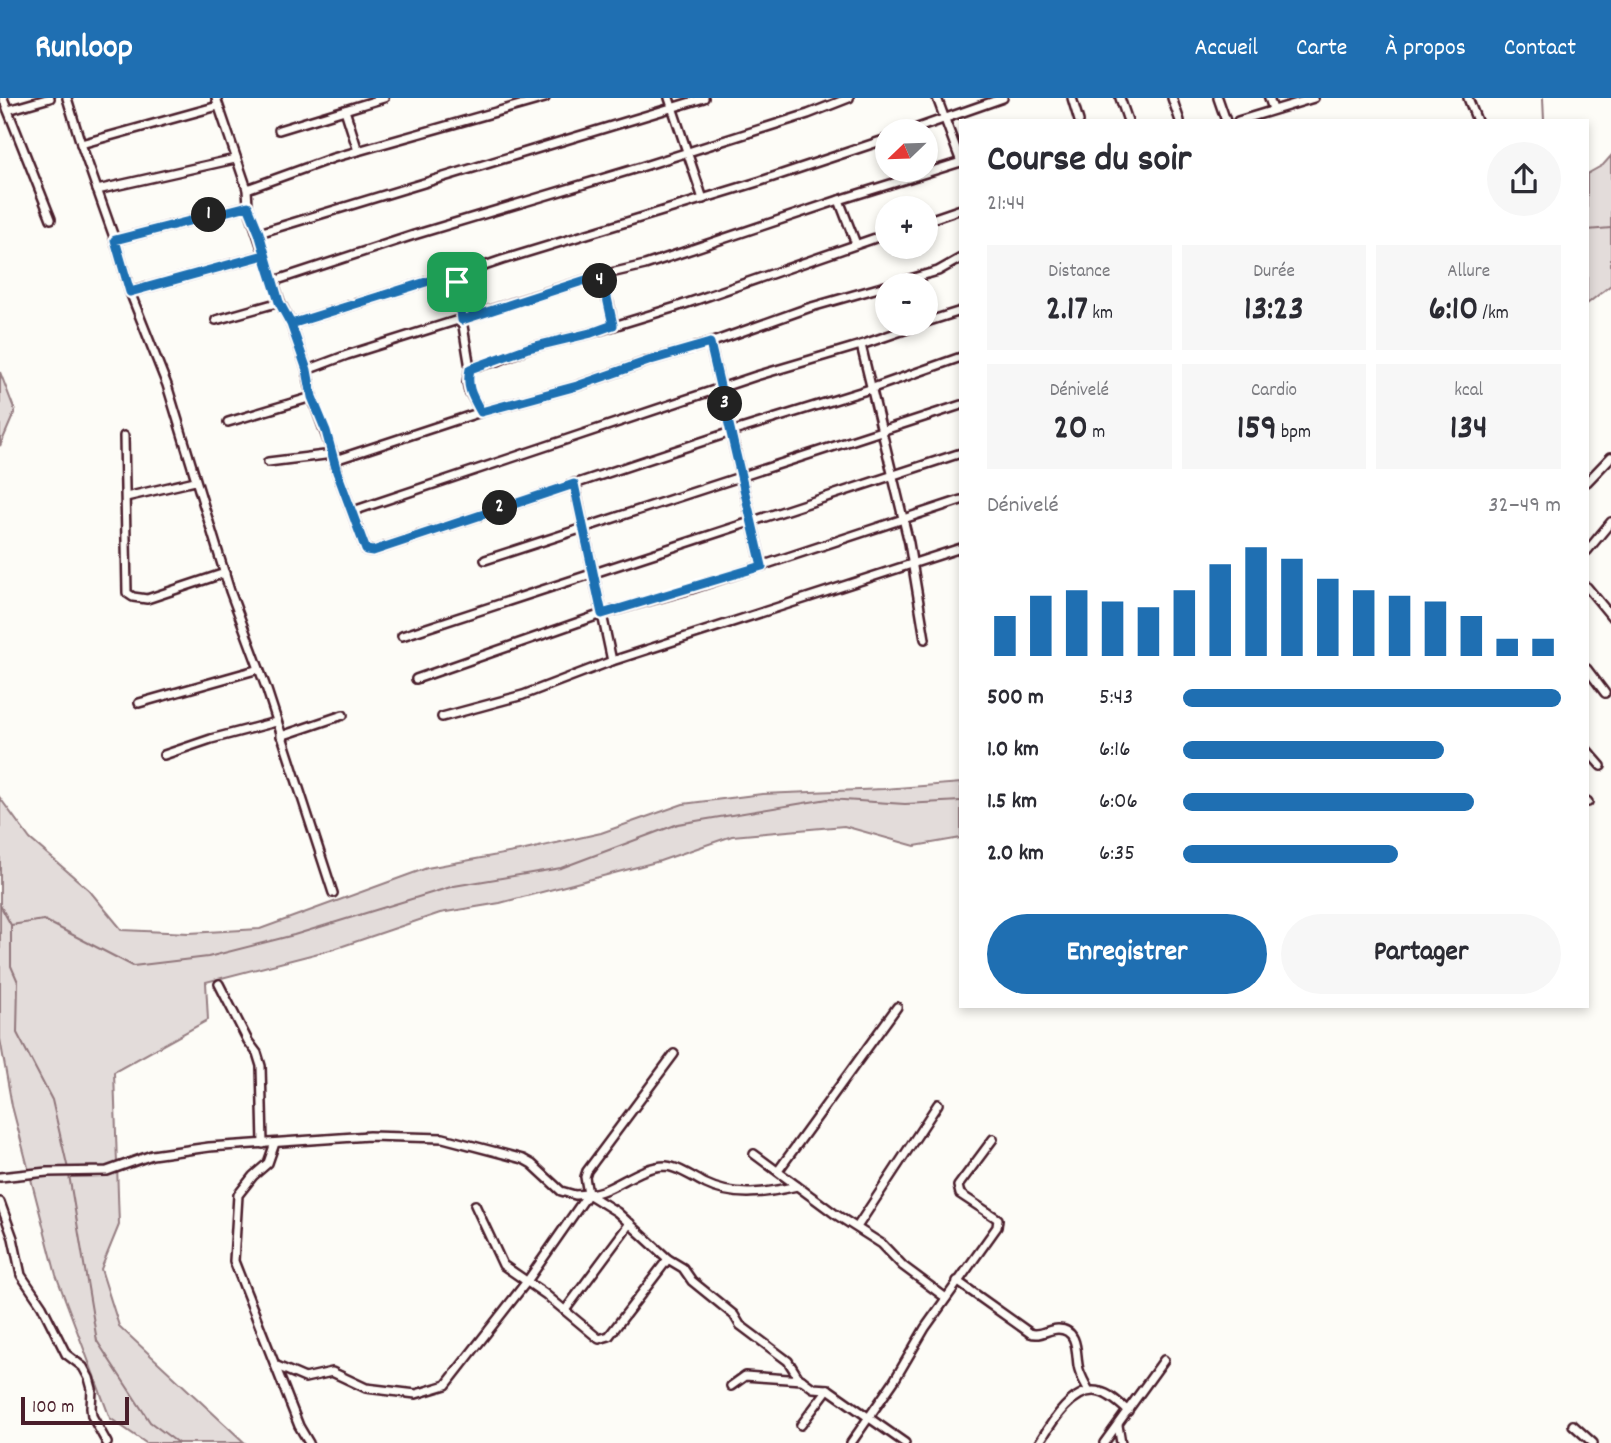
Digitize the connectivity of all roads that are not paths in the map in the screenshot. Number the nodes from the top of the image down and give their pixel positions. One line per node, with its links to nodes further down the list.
1 (3, 98): 21 (street)
2 (50, 98): 21 (street)
3 (67, 98): 33 (street)
4 (384, 98): 22 (street)
5 (545, 98): 34 (street)
6 (668, 98): 19 (street)
7 (704, 98): 19 (street)
8 (849, 98): 35 (street)
9 (937, 98): 23 (street)
10 (1003, 98): 23 (street)
11 (1072, 98): 24 (street)
12 (1120, 98): 25 (street)
13 (1172, 98): 26 (street)
14 (1218, 98): 27 (street)
15 (1269, 98): 20 (street)
16 (1314, 98): 20 (street)
17 (1468, 98): 29 (street)
18 (217, 102): 33 (street); 37 (street)
19 (672, 108): 35 (street); 47 (street)
20 (1273, 109): 28 (street)
21 (8, 110): 46 (street)
22 (345, 110): 31 (street); 34 (street)
23 (945, 118): 30 (street); 36 (street)
24 (1078, 119)
25 (1127, 119)
26 (1179, 119)
27 (1225, 119)
28 (1244, 119)
29 (1476, 119)
30 (938, 121)
31 (279, 130)
32 (875, 143): 41 (street)
33 (81, 144): 40 (street)
34 (358, 151): 39 (street)
35 (686, 153): 41 (street); 55 (street)
36 (959, 156)
37 (235, 159): 39 (street); 40 (street)
38 (959, 163): 42 (street)
39 (247, 189): 43 (street)
40 (97, 190): 49 (street)
41 (703, 199): 53 (street)
42 (839, 200): 50 (street); 54 (street)
43 (248, 206): 47 (street); 49 (street)
44 (959, 210): 45 (street)
45 (938, 217)
46 (51, 219)
47 (259, 233): 51 (street)
48 (875, 238): 50 (street)
49 (115, 240): 56 (street)
50 (856, 244): 63 (street)
51 (264, 255): 55 (street); 56 (street)
52 (959, 259): 65 (street)
53 (458, 275): 61 (street); 62 (street)
54 (598, 276): 61 (street); 63 (street)
55 (274, 281): 57 (street)
56 (130, 292): 86 (street)
57 (279, 302): 60 (street); 62 (street)
58 (959, 312): 59 (street)
59 (938, 318)
60 (216, 320)
61 (462, 320): 68 (street); 69 (street)
62 (291, 324): 69 (street)
63 (613, 325): 68 (street)
64 (887, 336): 66 (street)
65 (710, 343): 70 (street); 74 (street)
66 (861, 345): 70 (street); 71 (street)
67 (959, 358): 71 (street)
68 (470, 369): 74 (street)
69 (307, 370): 72 (street)
70 (722, 388): 76 (street); 90 (street)
71 (870, 389): 76 (street); 77 (street)
72 (312, 397): 75 (street); 80 (street)
73 (959, 406): 77 (street)
74 (481, 412): 80 (street)
75 (228, 422)
76 (731, 432): 84 (street); 87 (street)
77 (881, 432): 83 (street); 84 (street)
78 (124, 436): 88 (street)
79 (959, 454): 83 (street)
80 (334, 457): 82 (street); 90 (street)
81 (1611, 457): 85 (street)
82 (268, 462)
83 (893, 475): 91 (street); 92 (street)
84 (742, 477): 92 (street); 94 (street)
85 (1589, 480)
86 (195, 481): 88 (street); 102 (street)
87 (574, 484): 90 (street); 94 (street)
88 (125, 497): 102 (street)
89 (959, 501): 91 (street)
90 (353, 512)
91 (903, 520): 100 (street); 101 (street)
92 (753, 521): 101 (street); 103 (street)
93 (1611, 522): 95 (street)
94 (584, 528): 99 (street); 103 (street)
95 (1604, 530): 96 (street); 98 (street)
96 (1611, 537)
97 (959, 549): 100 (street)
98 (1589, 549)
99 (485, 560)
100 (913, 565): 108 (street); 109 (street)
101 (762, 566): 105 (street)
102 (225, 573): 110 (street)
103 (595, 573): 105 (street); 107 (street)
104 (1589, 589): 106 (street)
105 (602, 614): 109 (street); 112 (street)
106 (1611, 616)
107 (402, 636)
108 (925, 639)
109 (612, 661): 116 (street)
110 (259, 669): 114 (street); 117 (street)
111 (1589, 672): 113 (street)
112 (416, 679)
113 (1605, 694)
114 (139, 703)
115 (344, 715): 118 (street)
116 (442, 717)
117 (276, 722): 118 (street); 120 (street)
118 (281, 736): 122 (street)
119 (1589, 752): 121 (street)
120 (164, 755)
121 (1601, 766)
122 (333, 893)
123 (219, 984): 129 (street)
124 (897, 1007): 131 (street)
125 (674, 1054): 134 (street)
126 (938, 1104): 138 (street)
127 (993, 1139): 141 (street)
128 (275, 1143): 129 (street); 134 (street); 145 (street)
129 (263, 1144): 132 (street)
130 (754, 1154): 131 (street)
131 (778, 1171): 133 (street)
132 (0, 1177)
133 (797, 1186): 134 (street); 138 (street)
134 (588, 1194): 137 (street); 140 (street)
135 (0, 1202): 155 (street)
136 (475, 1205): 140 (street)
137 (630, 1223): 139 (street); 143 (street)
138 (857, 1227): 142 (street)
139 (668, 1259): 143 (street); 146 (street)
140 (528, 1280): 143 (street); 145 (street)
141 (957, 1281): 142 (street); 149 (street)
142 (946, 1298): 151 (street)
143 (566, 1310)
144 (1164, 1360): 150 (street)
145 (277, 1366): 156 (street)
146 (802, 1380): 147 (street); 148 (street)
147 (731, 1386)
148 (828, 1389): 151 (street); 152 (street)
149 (1089, 1391): 150 (street); 159 (street)
150 (1128, 1411): 153 (street)
151 (869, 1419): 157 (street); 158 (street)
152 (802, 1425)
153 (1118, 1425): 160 (street); 161 (street)
154 (1573, 1425): 162 (street)
155 (107, 1443)
156 (309, 1443)
157 (851, 1443)
158 (905, 1443)
159 (1039, 1443)
160 (1104, 1443)
161 (1121, 1443)
162 (1593, 1443)

